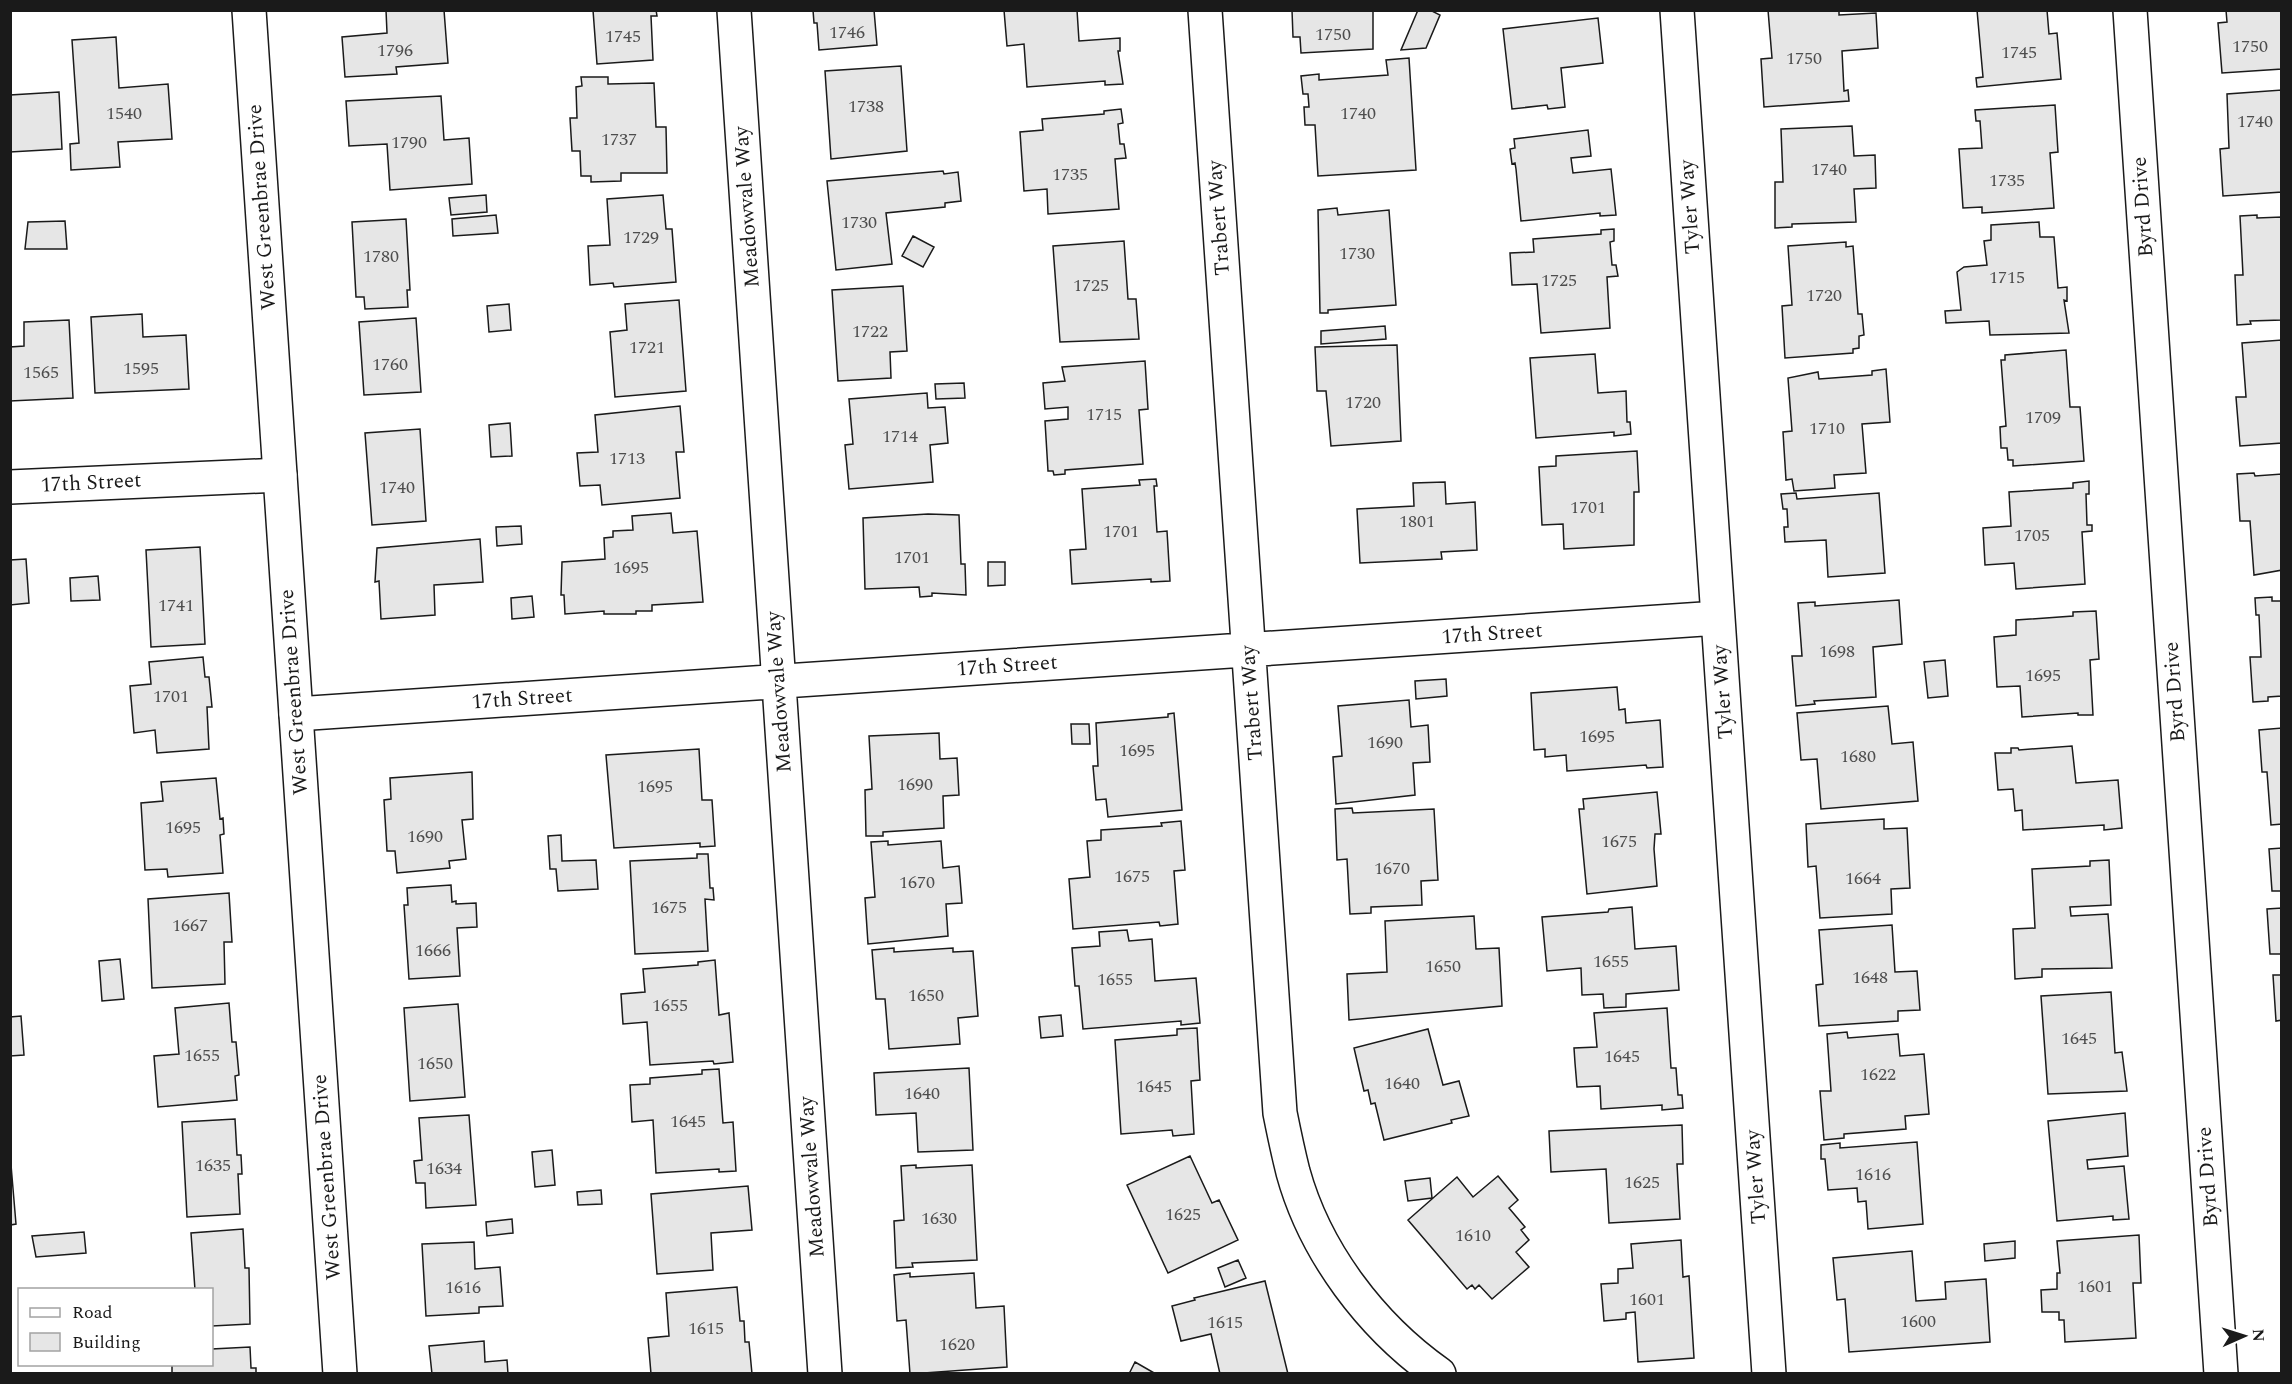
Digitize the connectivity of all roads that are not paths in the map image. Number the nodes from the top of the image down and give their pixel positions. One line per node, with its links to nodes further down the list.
1 (249, 10): 6 (street, West Greenbrae Drive)
2 (734, 10): 10 (street, Meadowvale Way)
3 (1205, 10): 9 (street, Trabert Way)
4 (1677, 10): 8 (street, Tyler Way)
5 (2130, 10): 16 (street, Byrd Drive)
6 (279, 474): 7 (street, 17th Street); 11 (street, West Greenbrae Drive)
7 (10, 487)
8 (1718, 618): 9 (street, 17th Street); 15 (street, Tyler Way)
9 (1248, 650): 10 (street, 17th Street); 12 (street, Trabert Way)
10 (778, 681): 11 (street, 17th Street); 14 (street, Meadowvale Way)
11 (296, 714): 13 (street, West Greenbrae Drive)
12 (1417, 1368)
13 (340, 1374)
14 (825, 1374)
15 (1769, 1374)
16 (2221, 1374)

